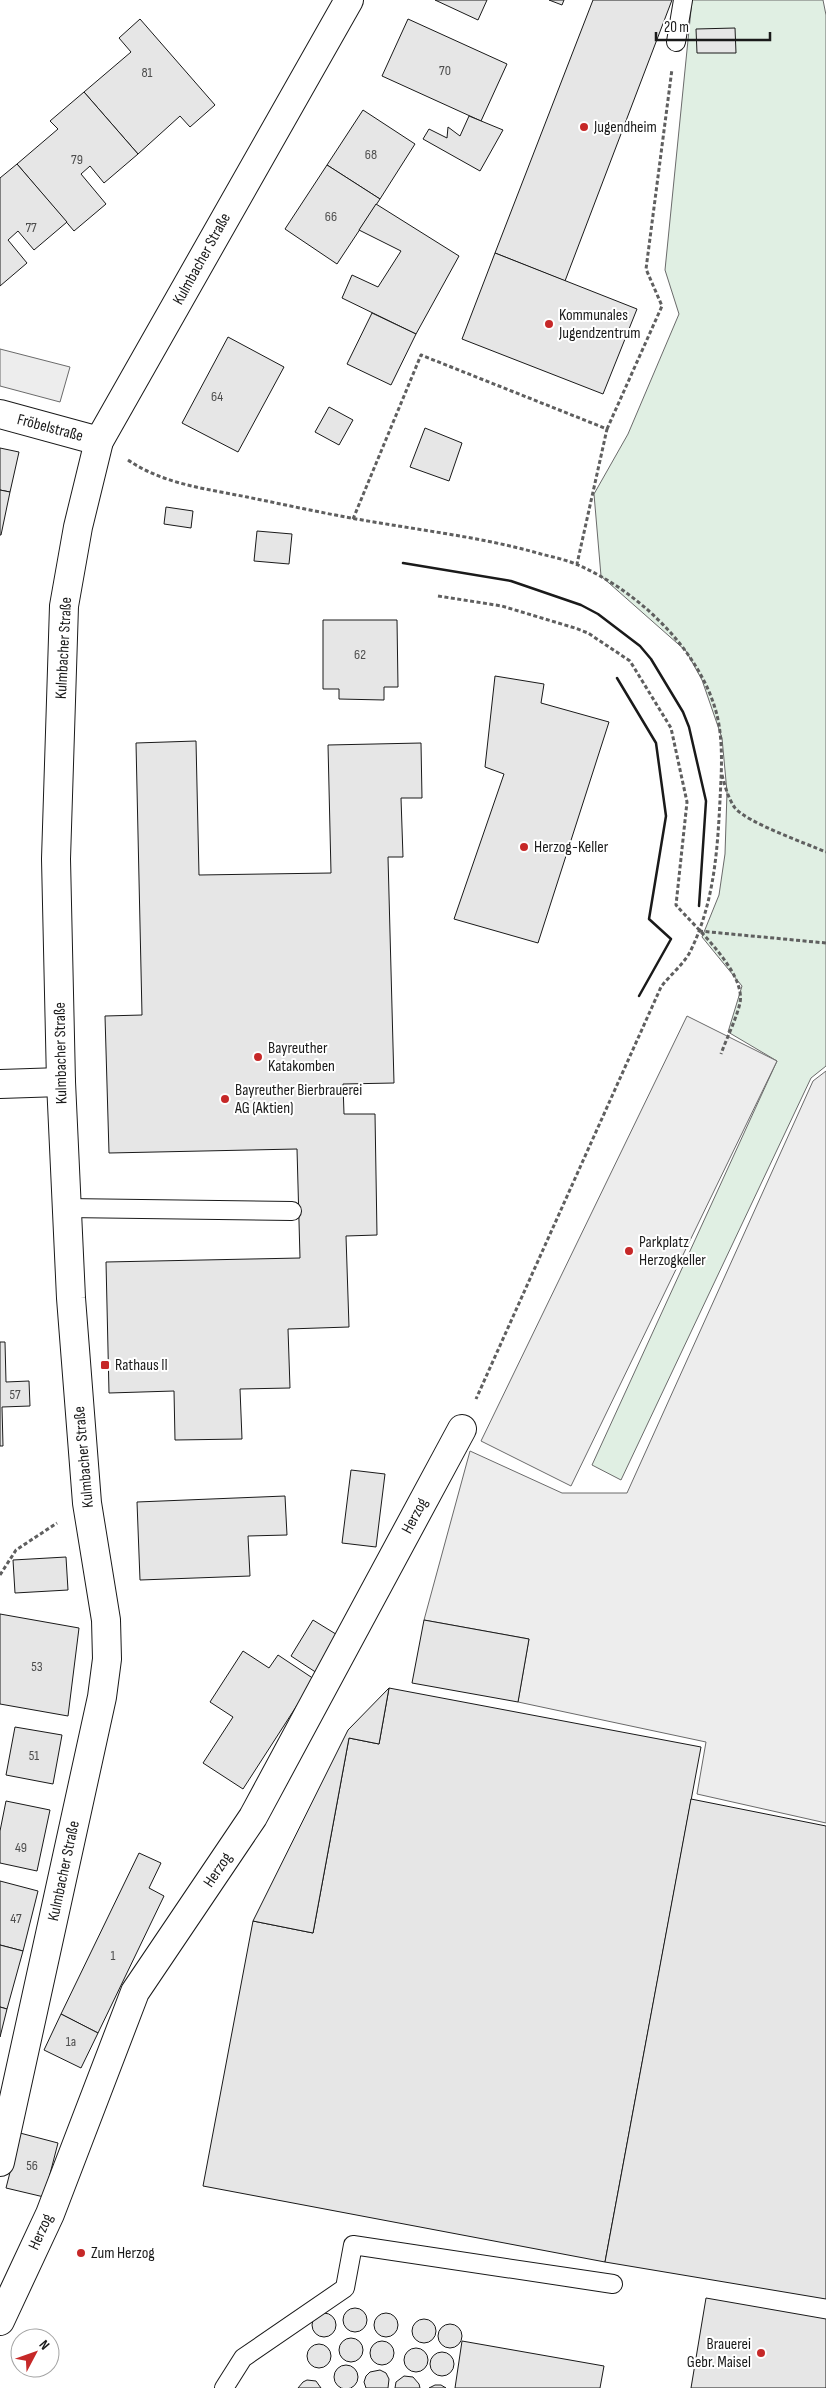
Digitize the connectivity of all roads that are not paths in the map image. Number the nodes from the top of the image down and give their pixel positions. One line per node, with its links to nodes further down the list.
1 (349, 0): 5 (street, Kulmbacher Straße)
2 (683, 0): 3 (lane)
3 (676, 42)
4 (0, 414): 5 (street, Fröbelstraße)
5 (99, 441): 6 (street, Kulmbacher Straße)
6 (61, 1082): 7 (street); 8 (street, Kulmbacher Straße)
7 (0, 1084)
8 (66, 1208): 9 (lane); 11 (street, Kulmbacher Straße)
9 (292, 1212)
10 (462, 1429): 13 (street, Herzog)
11 (0, 2162)
12 (613, 2284): 14 (lane)
13 (0, 2321)
14 (224, 2388)

